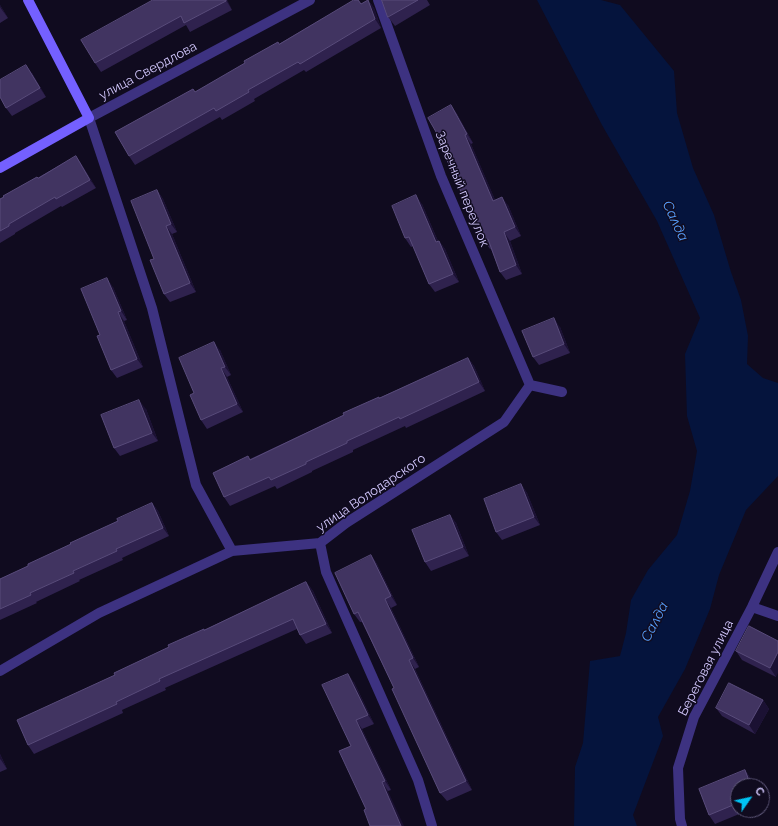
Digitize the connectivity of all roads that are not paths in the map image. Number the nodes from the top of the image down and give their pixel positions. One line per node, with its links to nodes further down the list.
1 (28, 0): 4 (street)
2 (310, 0): 4 (street, улица Свердлова)
3 (378, 0): 6 (street, Заречный переулок)
4 (89, 118): 5 (street, улица Свердлова); 9 (street)
5 (0, 168)
6 (530, 385): 7 (street); 8 (street, улица Володарского)
7 (562, 392)
8 (320, 543): 9 (street, улица Володарского); 14 (street)
9 (232, 550): 13 (street, улица Володарского)
10 (778, 552): 11 (street, Береговая улица)
11 (752, 606): 12 (street); 15 (street, Береговая улица)
12 (778, 616)
13 (0, 671)
14 (432, 826)
15 (682, 826)

